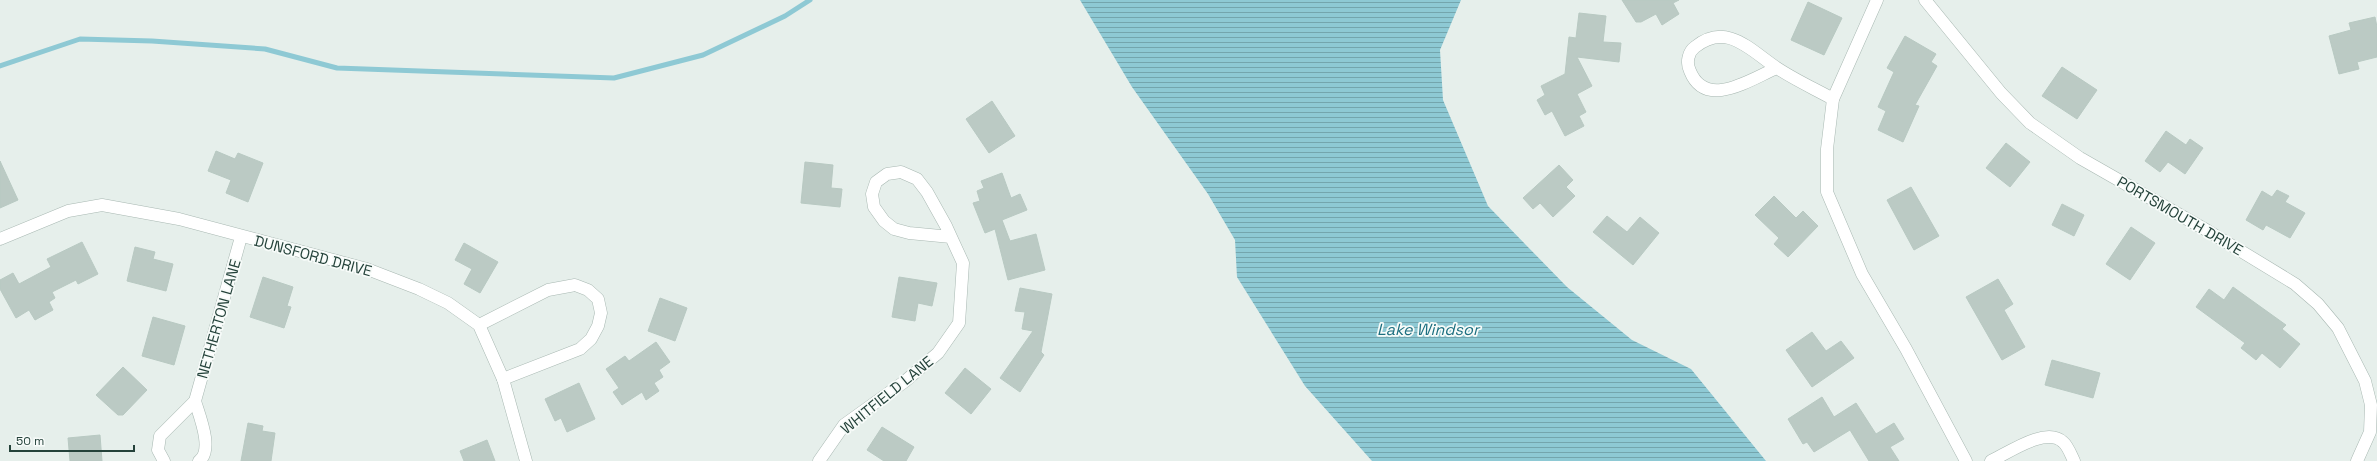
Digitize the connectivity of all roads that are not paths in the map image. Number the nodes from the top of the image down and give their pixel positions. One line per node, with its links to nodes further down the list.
1 (1877, 0): 4 (street)
2 (1925, 0): 18 (street, PORTSMOUTH DRIVE)
3 (1777, 68): 3 (street); 4 (street)
4 (1833, 99): 15 (street)
5 (242, 237): 7 (street, DUNSFORD DRIVE); 8 (street, DUNSFORD DRIVE); 10 (street, NETHERTON LANE)
6 (951, 237): 6 (street, WHITFIELD LANE); 14 (street, WHITFIELD LANE)
7 (0, 239)
8 (479, 325): 9 (street); 9 (street)
9 (503, 379): 13 (street)
10 (195, 401): 11 (street, NETHERTON LANE); 12 (street)
11 (164, 461)
12 (199, 461)
13 (526, 461)
14 (819, 461)
15 (1966, 461)
16 (1991, 461): 17 (street)
17 (2074, 461)
18 (2357, 461)

